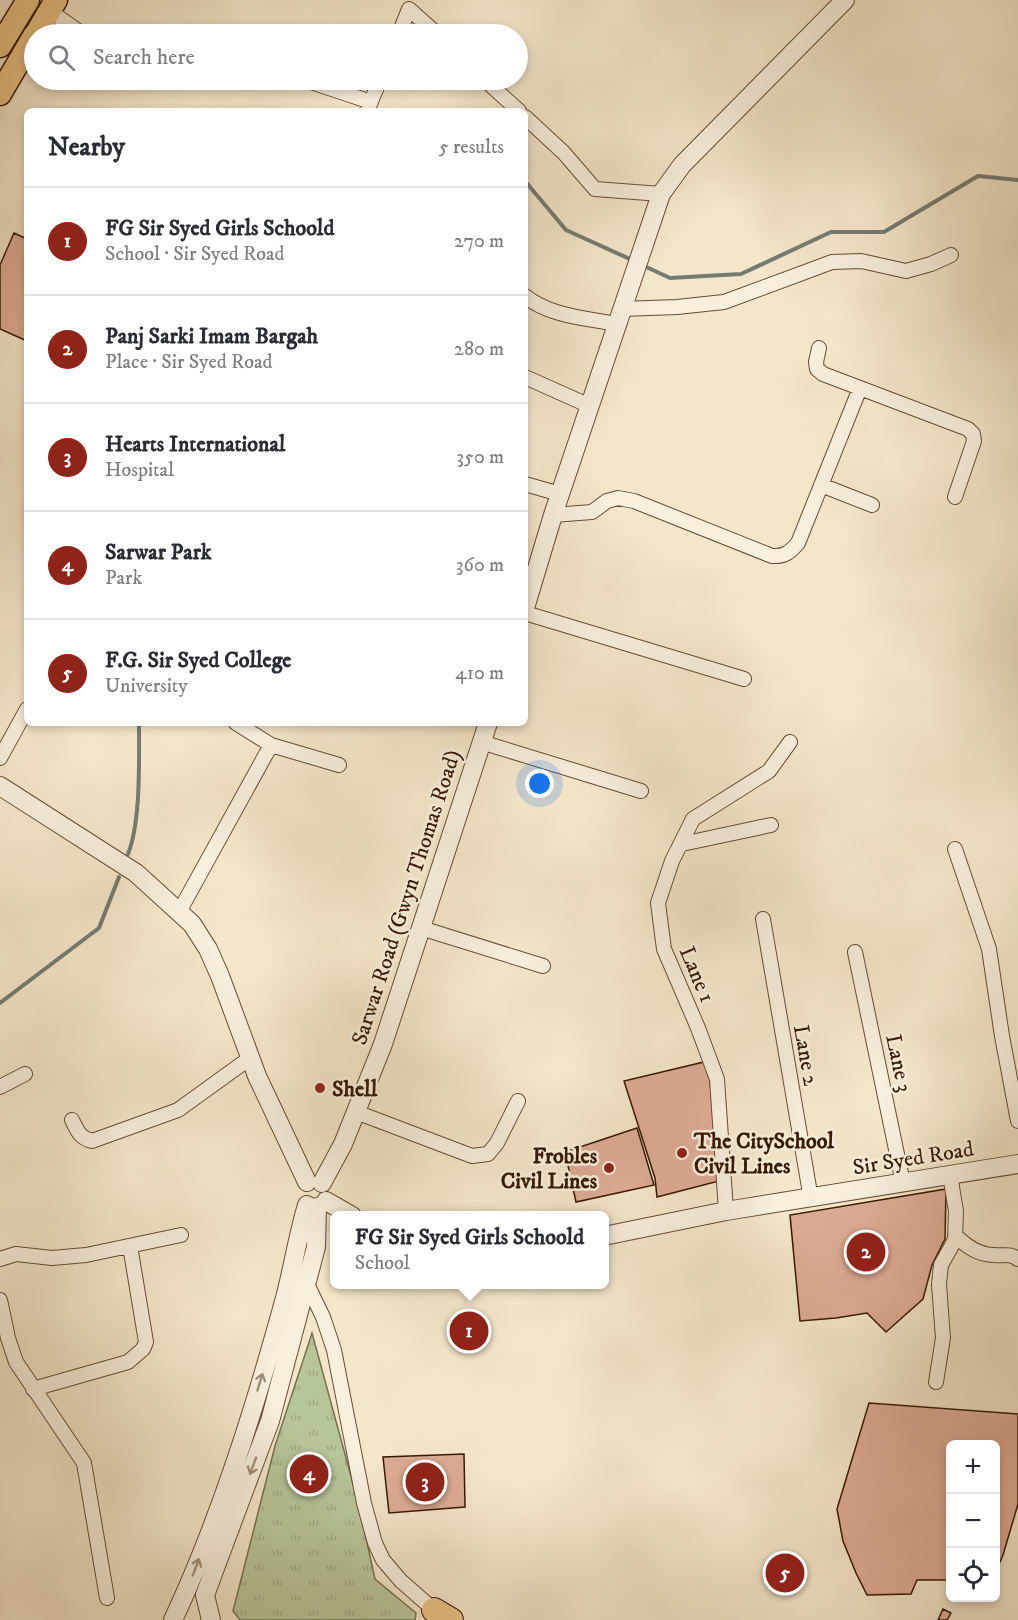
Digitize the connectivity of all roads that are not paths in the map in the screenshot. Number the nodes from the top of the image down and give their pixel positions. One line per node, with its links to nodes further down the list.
1 (28, 0): 8 (main road)
2 (845, 0): 17 (street)
3 (53, 5): 4 (main road); 5 (street)
4 (42, 24)
5 (72, 24)
6 (403, 24): 7 (street)
7 (426, 24)
8 (0, 46)
9 (24, 54): 13 (main road)
10 (330, 90): 14 (street)
11 (376, 90): 14 (street)
12 (496, 90): 15 (street)
13 (0, 94)
14 (369, 106)
15 (516, 108)
16 (528, 120): 17 (street)
17 (661, 194): 20 (street)
18 (951, 255): 20 (street)
19 (528, 298): 20 (street)
20 (619, 317): 24 (street)
21 (819, 348): 23 (street)
22 (528, 378): 24 (street)
23 (860, 388): 26 (street); 28 (street)
24 (590, 406): 27 (street)
25 (528, 485): 27 (street)
26 (821, 485): 29 (street); 30 (street)
27 (560, 494): 30 (street)
28 (955, 497)
29 (872, 505)
30 (553, 515): 31 (street)
31 (531, 565): 32 (street)
32 (528, 586)
33 (528, 614): 34 (street)
34 (744, 679)
35 (24, 714): 41 (street)
36 (241, 726): 40 (street)
37 (487, 726): 38 (street, Sarwar Road (Gwyn Thomas Road))
38 (481, 742): 44 (street); 50 (street, Sarwar Road (Gwyn Thomas Road))
39 (790, 742): 46 (street, Lane 1)
40 (271, 745): 42 (street); 48 (street)
41 (0, 758)
42 (339, 765)
43 (0, 786): 48 (street)
44 (641, 790)
45 (771, 825): 46 (street)
46 (682, 844): 67 (street, Lane 1)
47 (955, 849): 59 (street)
48 (179, 912): 53 (street)
49 (762, 919): 64 (street, Lane 2)
50 (421, 928): 52 (street); 57 (street, Sarwar Road (Gwyn Thomas Road))
51 (855, 952): 63 (street, Lane 3)
52 (543, 966)
53 (250, 1058): 58 (street); 62 (street)
54 (25, 1074): 55 (street)
55 (0, 1087)
56 (518, 1101): 57 (street)
57 (356, 1112): 62 (street, Sarwar Road (Gwyn Thomas Road))
58 (72, 1120)
59 (1018, 1121)
60 (1018, 1164): 61 (street, Sir Syed Road)
61 (951, 1175): 63 (street, Sir Syed Road); 70 (street)
62 (315, 1182): 65 (street); 65 (street)
63 (903, 1183): 64 (street, Sir Syed Road)
64 (811, 1198): 67 (street, Sir Syed Road)
65 (316, 1204): 66 (street); 74 (street); 80 (street, one-way to 65)
66 (339, 1211)
67 (726, 1212): 69 (street, Sir Syed Road)
68 (181, 1235): 71 (street)
69 (609, 1235)
70 (955, 1235): 73 (street); 76 (street)
71 (130, 1246): 72 (street); 77 (street)
72 (0, 1259)
73 (1018, 1259)
74 (307, 1284): 79 (street); 81 (street, one-way to 81)
75 (0, 1300): 77 (street)
76 (936, 1382)
77 (33, 1389): 78 (street)
78 (107, 1598)
79 (443, 1615)
80 (173, 1620)
81 (211, 1620)

